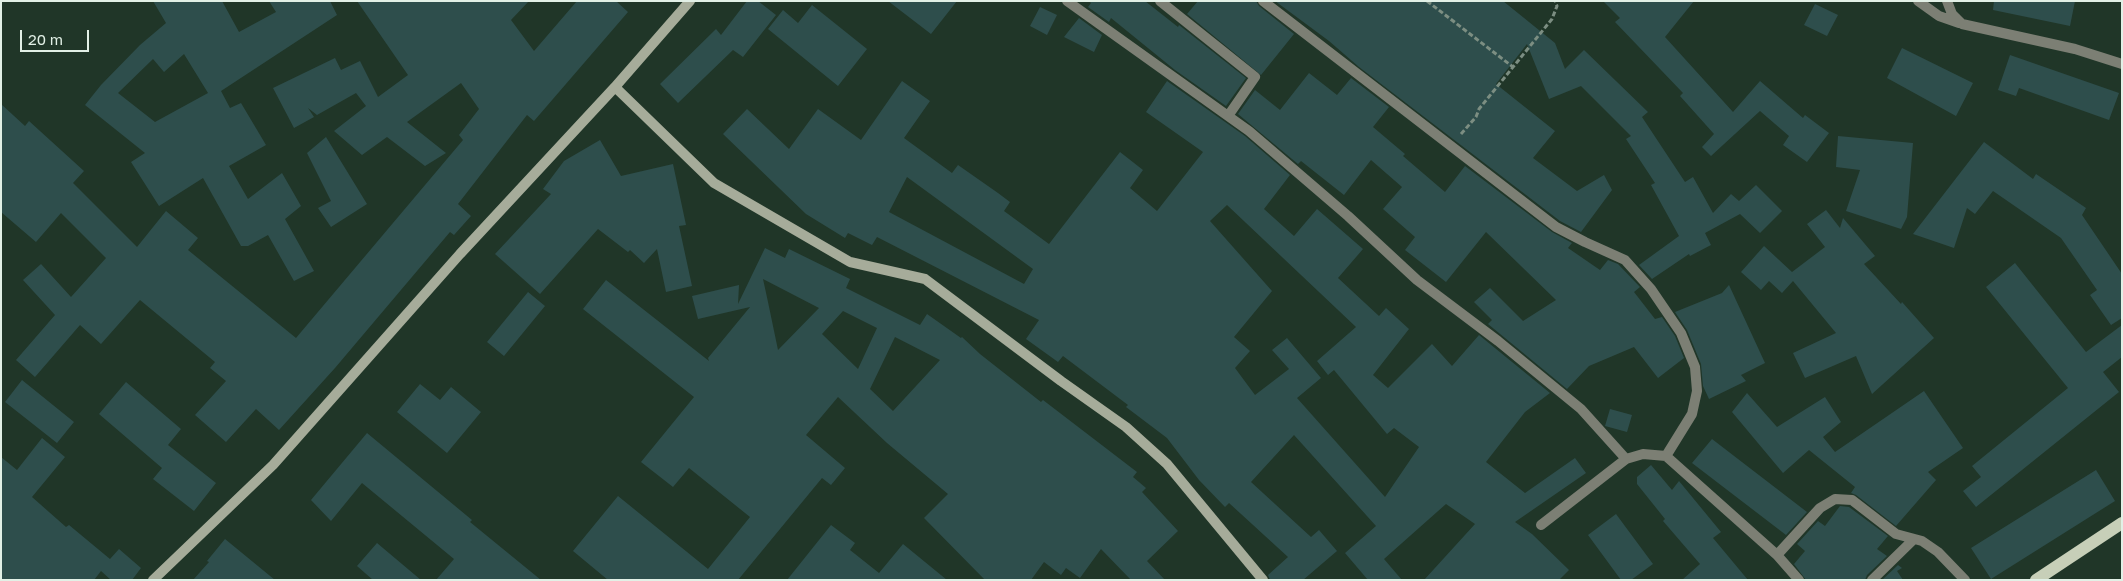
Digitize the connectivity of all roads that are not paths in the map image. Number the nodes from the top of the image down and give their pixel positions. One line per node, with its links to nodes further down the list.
1 (690, 1): 9 (street)
2 (1160, 1): 10 (street)
3 (1262, 1): 11 (street)
4 (1918, 1): 7 (street)
5 (1947, 1): 7 (street)
6 (1074, 3): 10 (street)
7 (1962, 24): 8 (street)
8 (2122, 64)
9 (615, 87): 17 (street); 18 (street)
10 (1228, 116): 12 (street)
11 (1666, 456): 12 (street); 16 (street)
12 (1626, 459): 14 (street)
13 (2122, 522): 22 (main road)
14 (1541, 525)
15 (1914, 540): 16 (street); 20 (street); 21 (street)
16 (1777, 554): 19 (street)
17 (153, 580)
18 (1262, 580)
19 (1799, 580)
20 (1872, 580)
21 (1964, 580)
22 (2036, 580)

